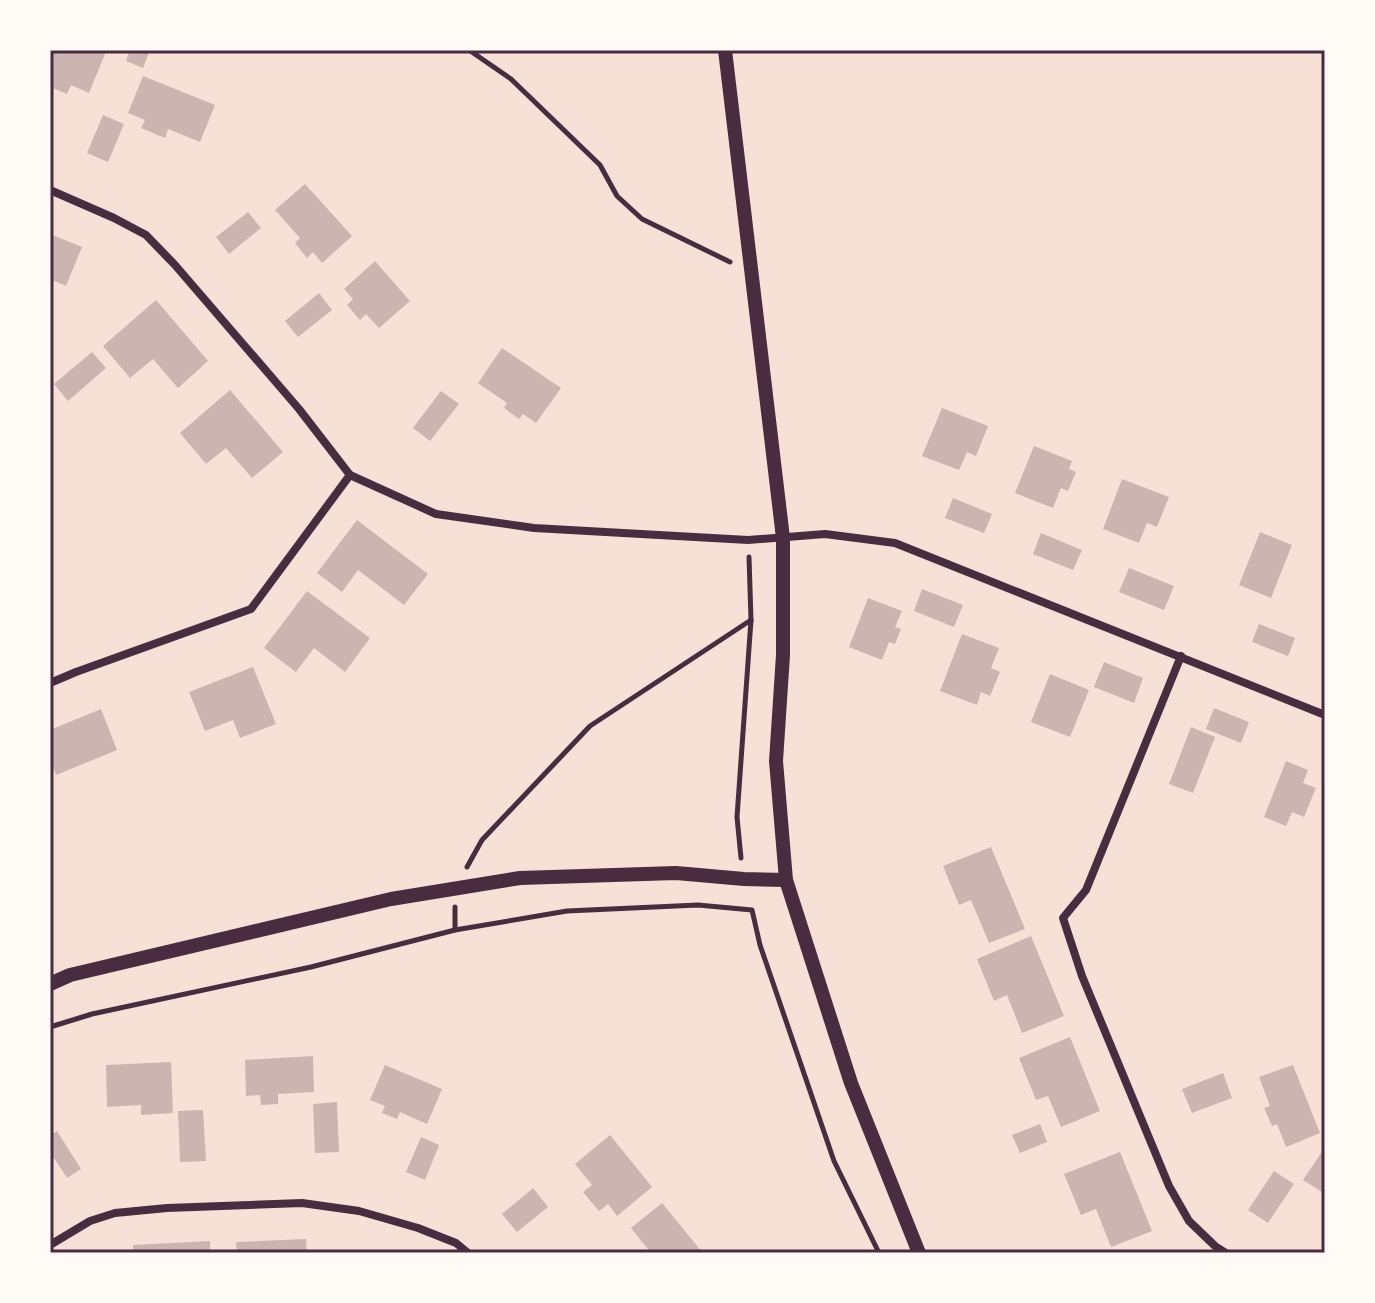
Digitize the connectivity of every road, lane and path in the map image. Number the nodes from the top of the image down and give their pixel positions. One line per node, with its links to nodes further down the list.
1 (469, 50): 4 (path)
2 (725, 50): 4 (street)
3 (50, 190): 5 (street)
4 (751, 261): 6 (street)
5 (350, 475): 7 (street); 10 (street)
6 (783, 538): 7 (street); 9 (street); 13 (street)
7 (748, 540): 8 (path)
8 (751, 620): 12 (path); 14 (path)
9 (1181, 656): 11 (street); 22 (street)
10 (50, 683)
11 (1325, 715)
12 (744, 879): 13 (street); 14 (street)
13 (786, 880): 21 (street)
14 (456, 888): 15 (path); 16 (street)
15 (455, 930): 17 (path); 20 (path)
16 (50, 984)
17 (50, 1027)
18 (50, 1245): 19 (street)
19 (468, 1253)
20 (879, 1253)
21 (919, 1253)
22 (1226, 1253)

